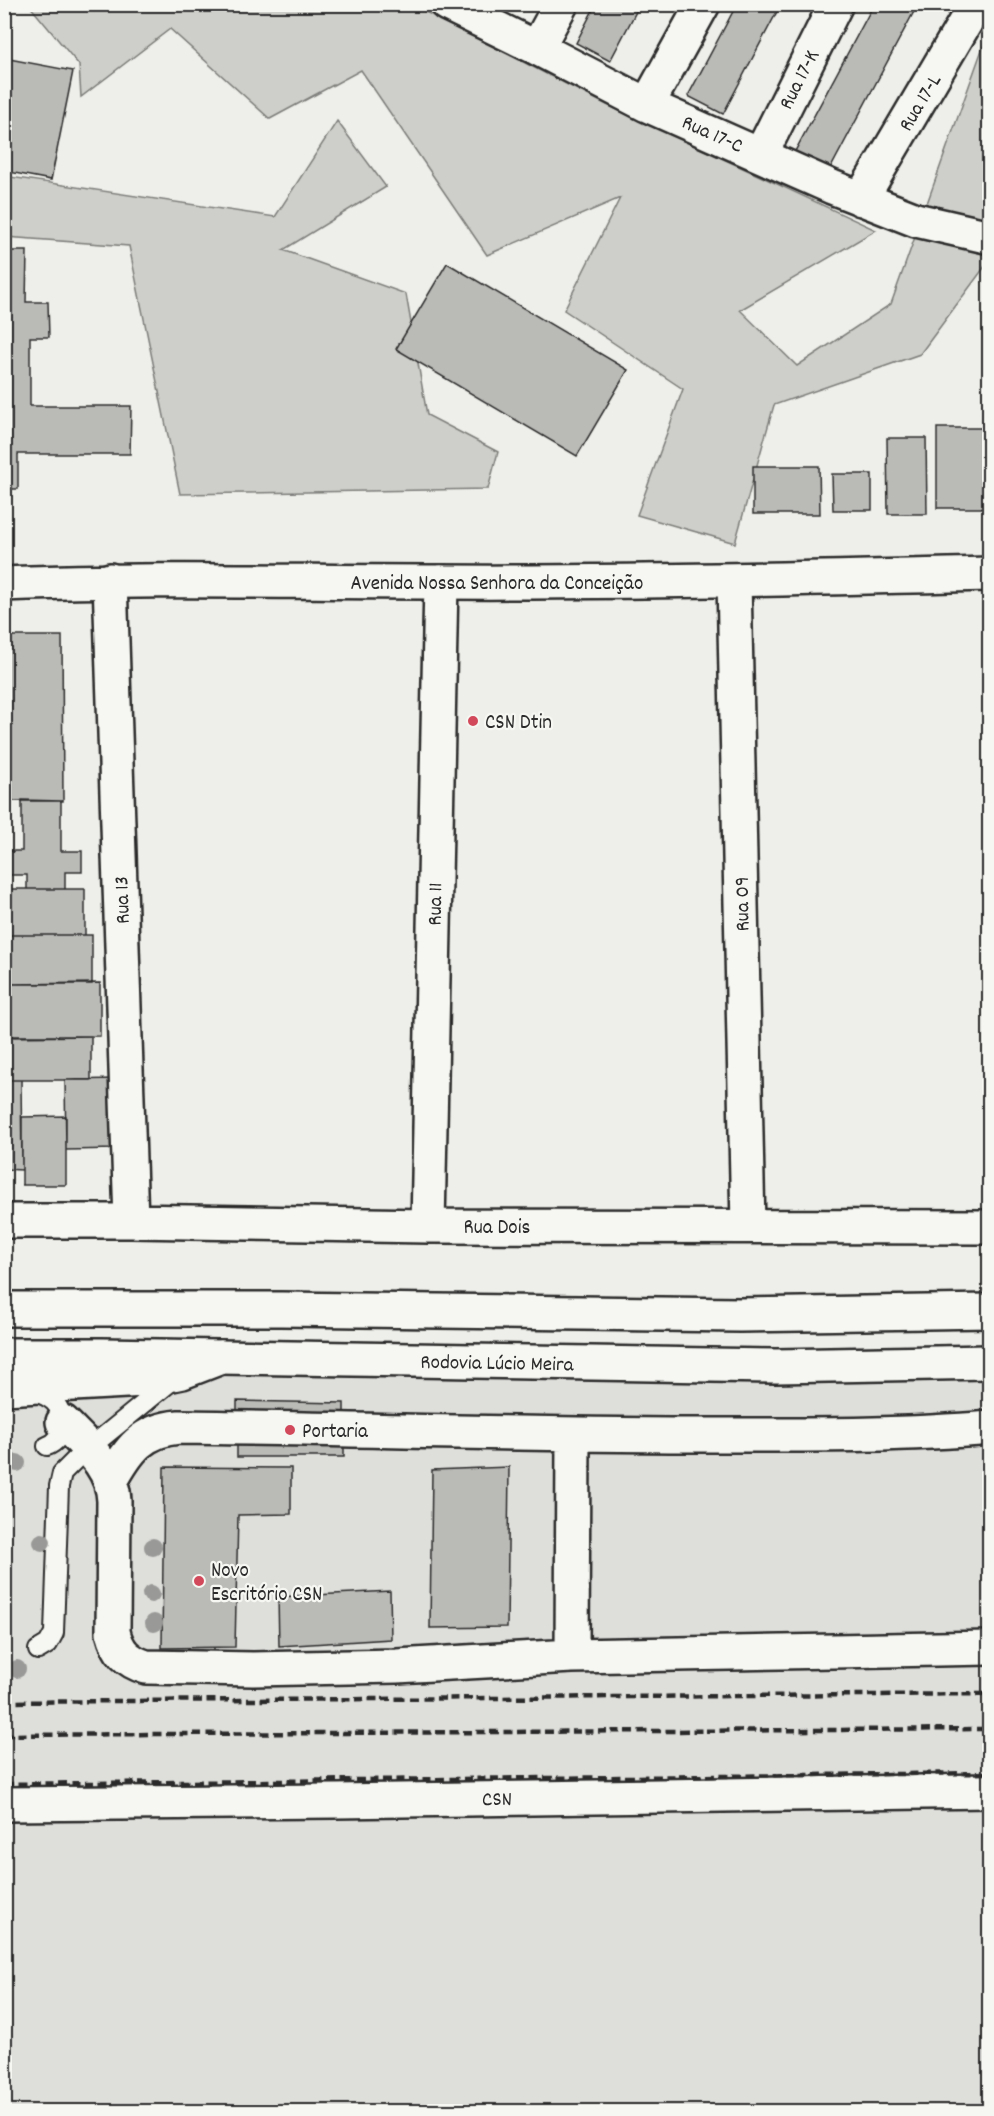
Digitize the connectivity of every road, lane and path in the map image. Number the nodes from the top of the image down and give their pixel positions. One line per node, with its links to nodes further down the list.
1 (447, 4): 6 (street, Rua 17-C)
2 (561, 4): 6 (street)
3 (703, 4): 7 (street)
4 (836, 4): 8 (street, Rua 17-K)
5 (976, 4): 9 (street, Rua 17-L)
6 (537, 48): 7 (street, Rua 17-C)
7 (647, 105): 8 (street, Rua 17-C)
8 (761, 154): 9 (street, Rua 17-C)
9 (861, 199): 10 (street, Rua 17-C)
10 (990, 237)
11 (990, 574): 13 (street, Avenida Nossa Senhora da Conceição)
12 (110, 580): 14 (street, Avenida Nossa Senhora da Conceição); 15 (street, Avenida Nossa Senhora da Conceição); 17 (street, Rua 13)
13 (734, 581): 14 (street, Avenida Nossa Senhora da Conceição); 19 (street, Rua 09)
14 (441, 582): 18 (street, Rua 11)
15 (4, 584)
16 (4, 1221): 17 (street, Rua Dois)
17 (131, 1221): 18 (street, Rua Dois)
18 (428, 1226): 19 (street, Rua Dois)
19 (748, 1226): 20 (street, Rua Dois)
20 (990, 1227)
21 (4, 1309): 22 (street)
22 (990, 1311)
23 (4, 1355): 24 (street, Rodovia Lúcio Meira)
24 (221, 1357): 25 (street, Rodovia Lúcio Meira); 26 (street)
25 (990, 1362)
26 (171, 1381): 27 (street); 28 (street); 32 (lane)
27 (14, 1388): 30 (lane)
28 (165, 1428): 31 (street); 33 (street)
29 (990, 1428): 31 (street)
30 (55, 1434): 32 (street)
31 (573, 1435): 36 (street)
32 (89, 1449): 33 (street); 35 (lane)
33 (111, 1481): 36 (street)
34 (990, 1648): 36 (street)
35 (38, 1650)
36 (572, 1656)
37 (990, 1791): 38 (street, CSN)
38 (4, 1804)

